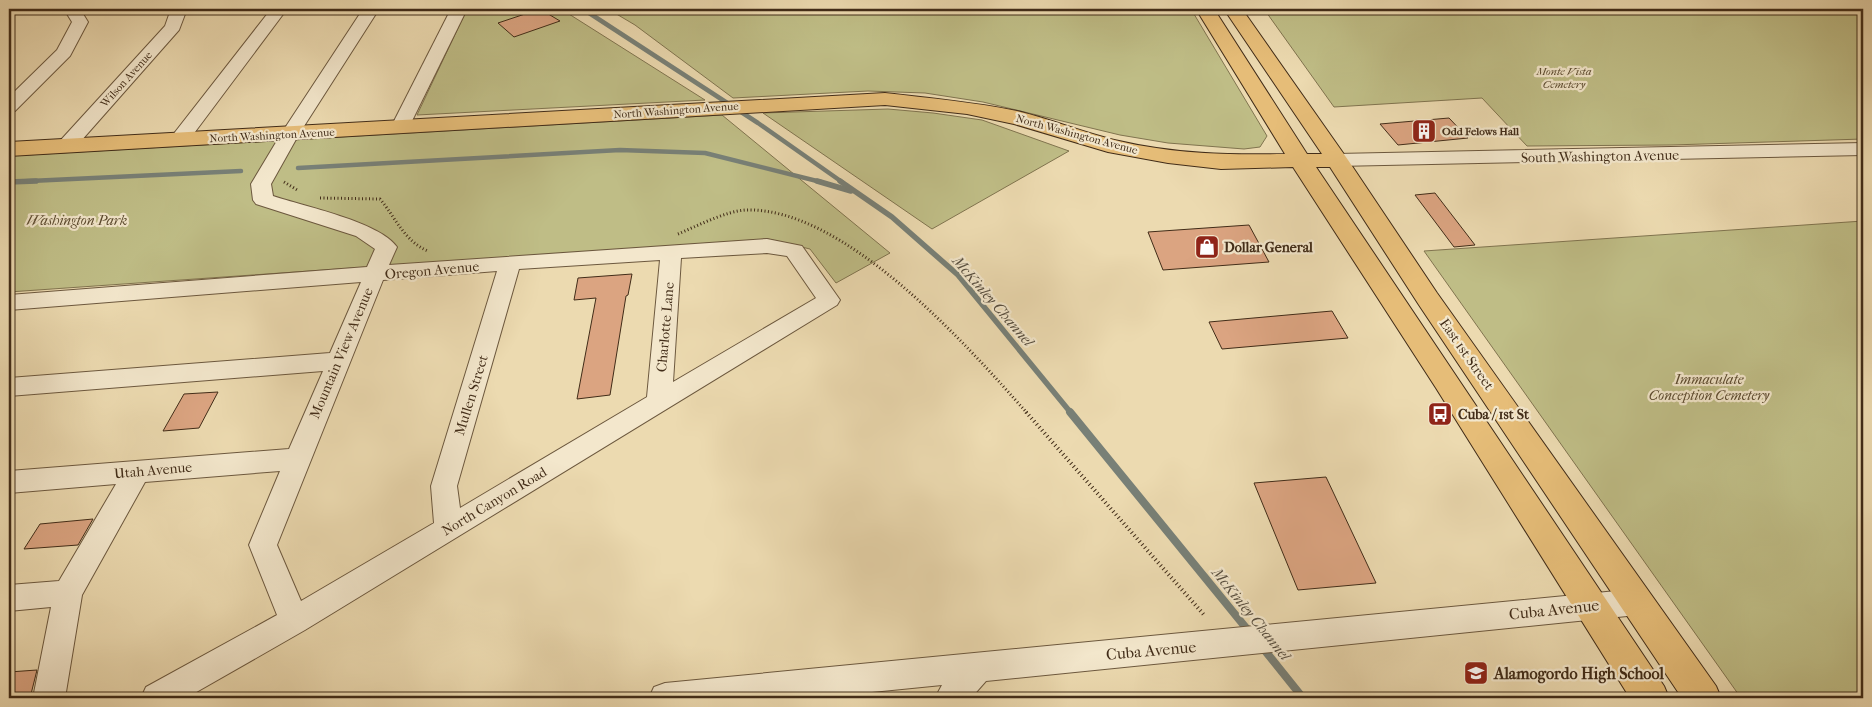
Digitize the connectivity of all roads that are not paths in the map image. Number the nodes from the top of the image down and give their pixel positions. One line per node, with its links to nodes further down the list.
1 (72, 9): 8 (street)
2 (179, 9): 12 (street, Wilson Avenue)
3 (276, 9): 11 (street)
4 (371, 9): 10 (street, Mountain View Avenue)
5 (459, 9): 9 (street)
6 (1205, 9): 16 (main road)
7 (1233, 9): 15 (main road, East 1st Street)
8 (9, 107)
9 (400, 127): 10 (main road, North Washington Avenue); 16 (main road, North Washington Avenue)
10 (290, 134): 11 (main road, North Washington Avenue); 19 (street, Mountain View Avenue)
11 (179, 140): 12 (main road, North Washington Avenue)
12 (66, 146): 13 (main road, North Washington Avenue)
13 (9, 149)
14 (1863, 149): 15 (street, South Washington Avenue)
15 (1338, 160): 16 (main road, North Washington Avenue); 31 (main road, East 1st Street)
16 (1303, 162): 32 (main road)
17 (671, 252): 18 (street, Oregon Avenue); 20 (street, Oregon Avenue); 24 (street, Charlotte Lane)
18 (510, 263): 19 (street, Oregon Avenue); 28 (street, Mullen Street)
19 (374, 275): 21 (street, Oregon Avenue); 22 (street, Mountain View Avenue)
20 (829, 300): 24 (street, North Canyon Road)
21 (9, 302)
22 (338, 361): 23 (street); 25 (street, Mountain View Avenue)
23 (9, 386)
24 (659, 403): 28 (street, North Canyon Road)
25 (297, 459): 26 (street, Utah Avenue); 33 (street, Mountain View Avenue)
26 (137, 472): 27 (street, Utah Avenue); 29 (street)
27 (9, 482)
28 (448, 528): 33 (street, North Canyon Road)
29 (68, 592): 30 (street); 35 (street)
30 (9, 598)
31 (1637, 602): 32 (street, Cuba Avenue); 40 (main road, East 1st Street)
32 (1592, 605): 34 (street, Cuba Avenue); 39 (main road)
33 (294, 621): 36 (street, North Canyon Road)
34 (978, 667): 37 (street, Cuba Avenue); 38 (street)
35 (49, 698)
36 (157, 698)
37 (665, 698)
38 (951, 698)
39 (1651, 698)
40 (1703, 698)

